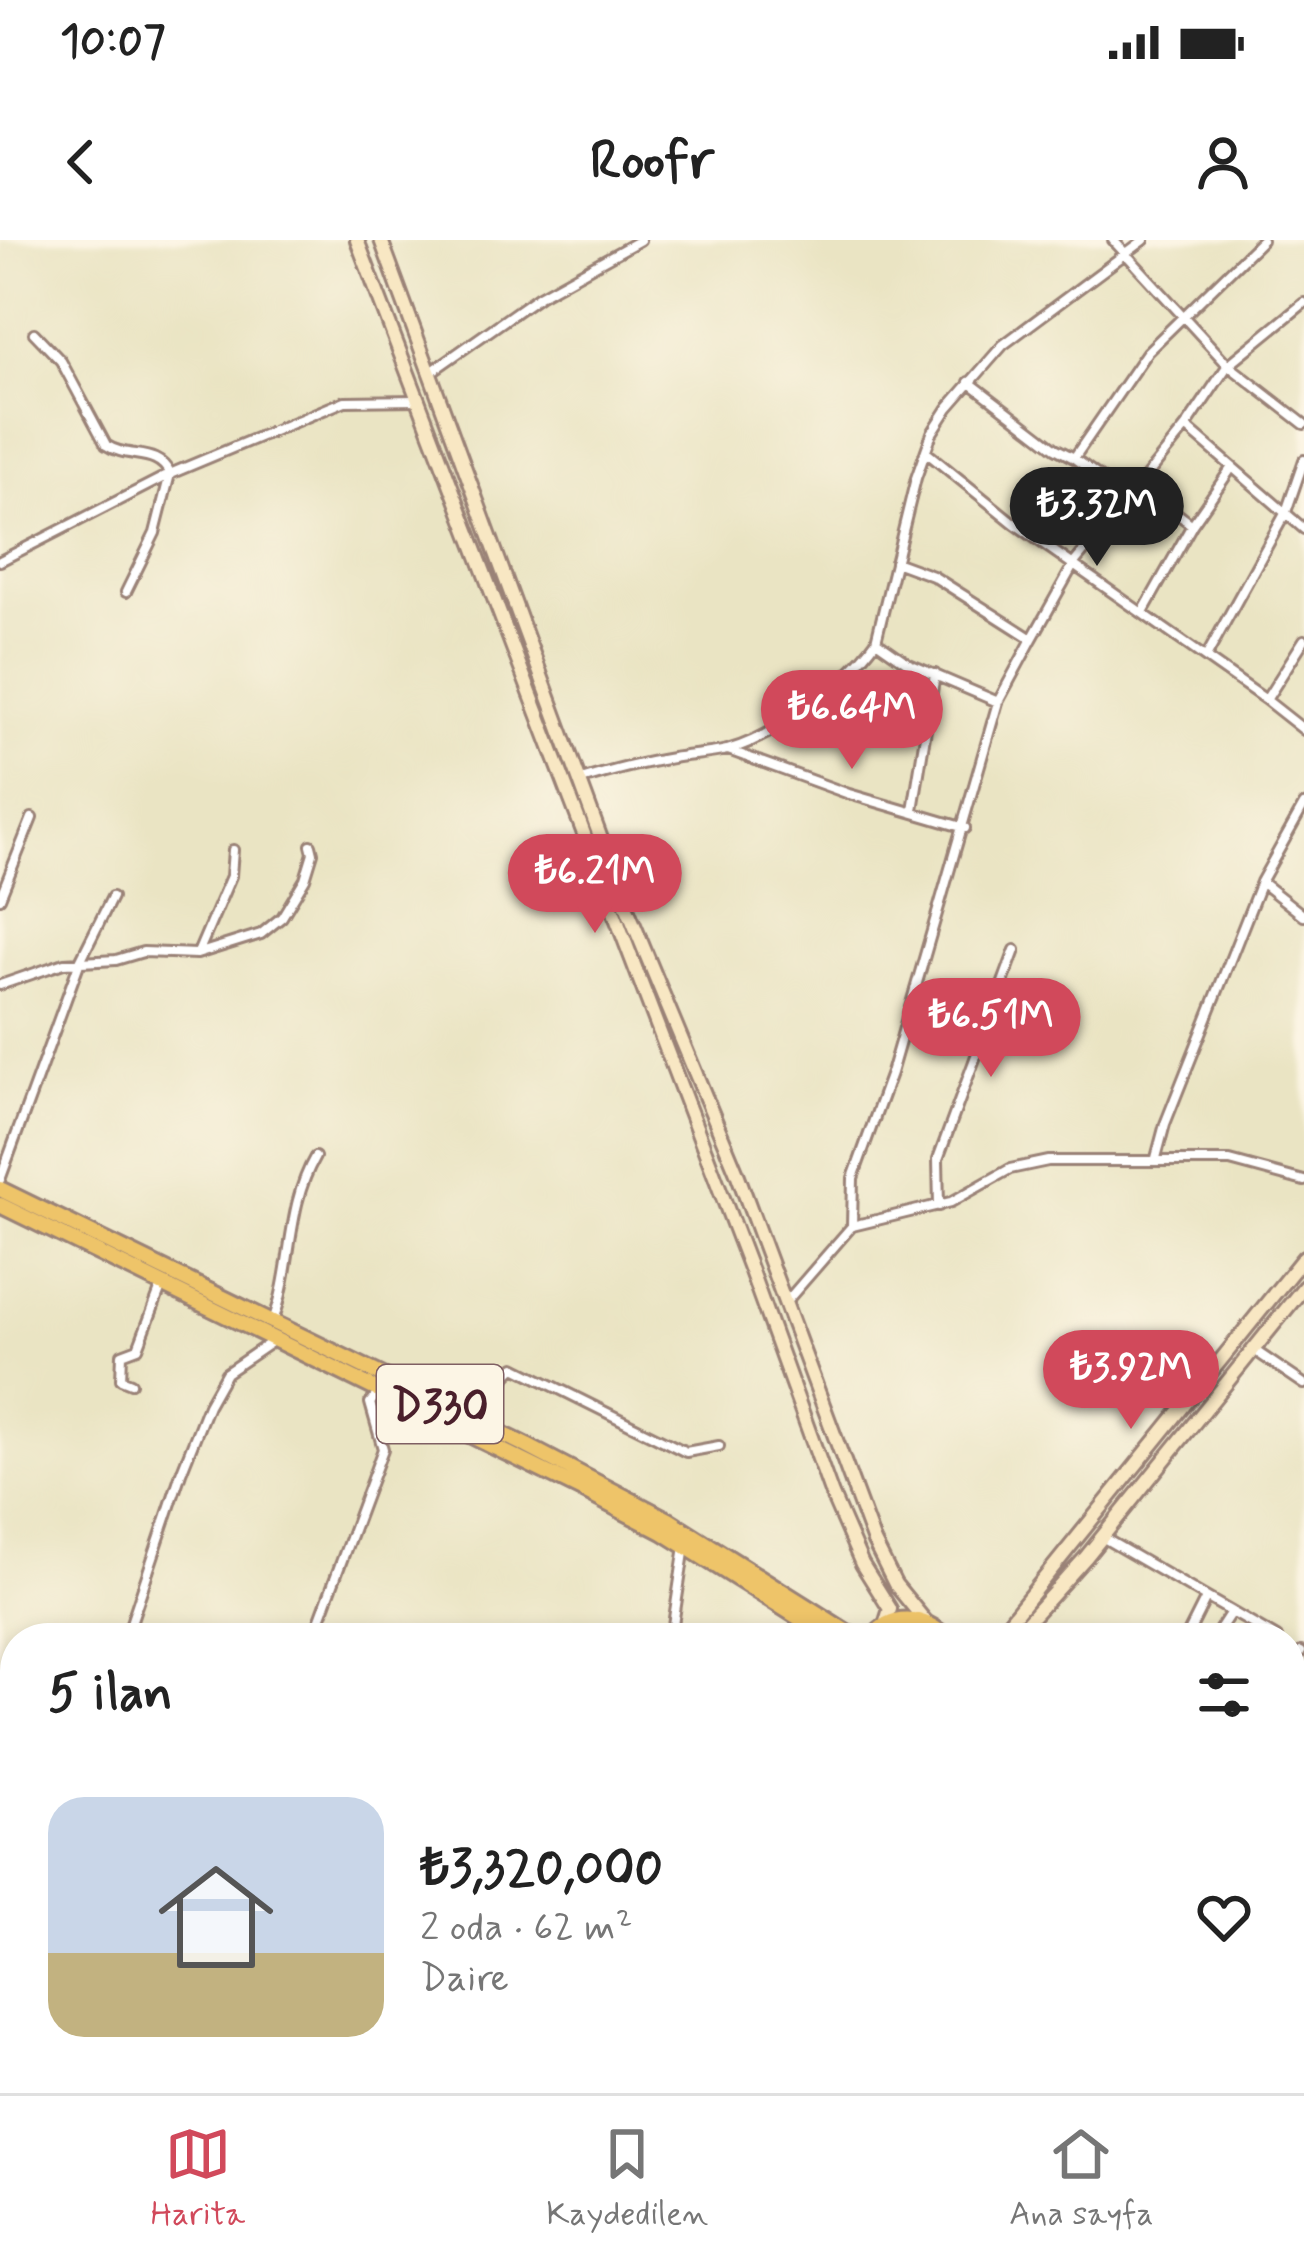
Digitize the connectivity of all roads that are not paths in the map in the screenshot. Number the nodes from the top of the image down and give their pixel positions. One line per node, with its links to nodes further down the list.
1 (357, 240): 14 (main road)
2 (380, 240): 12 (main road)
3 (640, 240): 12 (street)
4 (1113, 240): 7 (street)
5 (1144, 240): 7 (street)
6 (1262, 240): 9 (street)
7 (1125, 256): 9 (street); 13 (street)
8 (1304, 303): 11 (street)
9 (1184, 316): 11 (street); 18 (street)
10 (34, 333): 21 (street)
11 (1228, 365): 15 (street); 16 (street)
12 (431, 372): 41 (main road)
13 (969, 382): 17 (street); 18 (street)
14 (418, 400): 21 (street); 87 (main road)
15 (1304, 424)
16 (1186, 428): 20 (street); 22 (street)
17 (926, 452): 28 (street); 29 (street)
18 (1074, 458): 23 (street)
19 (1304, 460): 24 (street)
20 (1232, 467): 24 (street); 25 (street)
21 (170, 474): 27 (street); 30 (street)
22 (1140, 484): 23 (street); 25 (street)
23 (1128, 498): 29 (street)
24 (1286, 512): 26 (street); 35 (street)
25 (1192, 525): 31 (street)
26 (1304, 529)
27 (0, 561)
28 (896, 562): 32 (street); 34 (street)
29 (1075, 562): 31 (street); 32 (street)
30 (125, 592)
31 (1143, 612): 35 (street)
32 (1033, 639): 38 (street)
33 (1304, 640): 37 (street)
34 (876, 641): 36 (street); 40 (street)
35 (1206, 657): 37 (street)
36 (935, 674): 38 (street); 43 (street)
37 (1266, 700): 39 (street)
38 (998, 702): 45 (street)
39 (1304, 730)
40 (728, 750): 41 (street); 43 (street)
41 (581, 780): 68 (main road)
42 (1304, 805): 48 (street)
43 (913, 809): 45 (street)
44 (32, 818): 50 (street)
45 (965, 827): 64 (street)
46 (311, 845): 53 (street)
47 (233, 850): 53 (street)
48 (1261, 882): 51 (street); 57 (street)
49 (112, 897): 54 (street)
50 (0, 898)
51 (1304, 916)
52 (1015, 950): 62 (street)
53 (197, 954): 54 (street)
54 (80, 961): 55 (street); 58 (street)
55 (0, 986)
56 (315, 1157): 69 (street)
57 (1156, 1158): 59 (street); 62 (street)
58 (0, 1180)
59 (1304, 1181)
60 (0, 1190): 69 (main road, D330)
61 (0, 1205): 63 (main road, D330)
62 (939, 1206): 64 (street)
63 (8, 1214): 66 (main road, D330)
64 (852, 1226): 68 (street)
65 (1304, 1257): 89 (main road)
66 (163, 1284): 70 (main road, D330); 72 (street)
67 (1304, 1287): 71 (main road)
68 (785, 1304): 81 (main road)
69 (273, 1322): 75 (main road, D330)
70 (276, 1339): 74 (main road, D330); 82 (street)
71 (1253, 1349): 73 (street); 77 (main road)
72 (131, 1383)
73 (1304, 1384)
74 (381, 1390): 78 (main road, D330); 83 (street)
75 (482, 1424): 76 (street); 86 (main road, D330)
76 (718, 1446)
77 (1102, 1537): 79 (street); 90 (main road)
78 (685, 1546): 84 (street); 85 (main road, D330)
79 (1207, 1598): 80 (street); 91 (street)
80 (1231, 1612): 92 (street); 93 (street)
81 (926, 1622): 88 (main road)
82 (131, 1623)
83 (318, 1623)
84 (673, 1623)
85 (807, 1623)
86 (834, 1623)
87 (886, 1623)
88 (892, 1623)
89 (1009, 1623)
90 (1027, 1623)
91 (1194, 1623)
92 (1224, 1623)
93 (1250, 1623)

